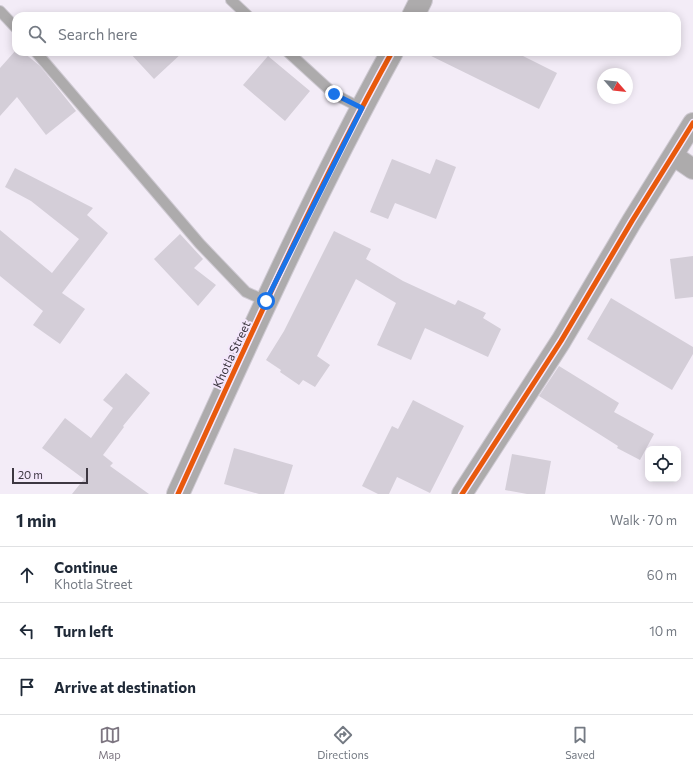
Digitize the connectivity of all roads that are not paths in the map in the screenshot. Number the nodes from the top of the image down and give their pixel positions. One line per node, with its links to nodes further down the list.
1 (231, 0): 4 (lane)
2 (422, 0): 5 (street)
3 (0, 11): 6 (lane)
4 (244, 12)
5 (415, 12)
6 (12, 24)
7 (39, 56): 14 (lane)
8 (292, 56): 10 (lane)
9 (390, 56): 10 (street, Khotla Street)
10 (362, 108): 14 (street, Khotla Street)
11 (693, 123): 12 (street)
12 (674, 156): 13 (street); 16 (street)
13 (693, 169)
14 (266, 301): 15 (street, Khotla Street)
15 (178, 494)
16 (462, 494)

